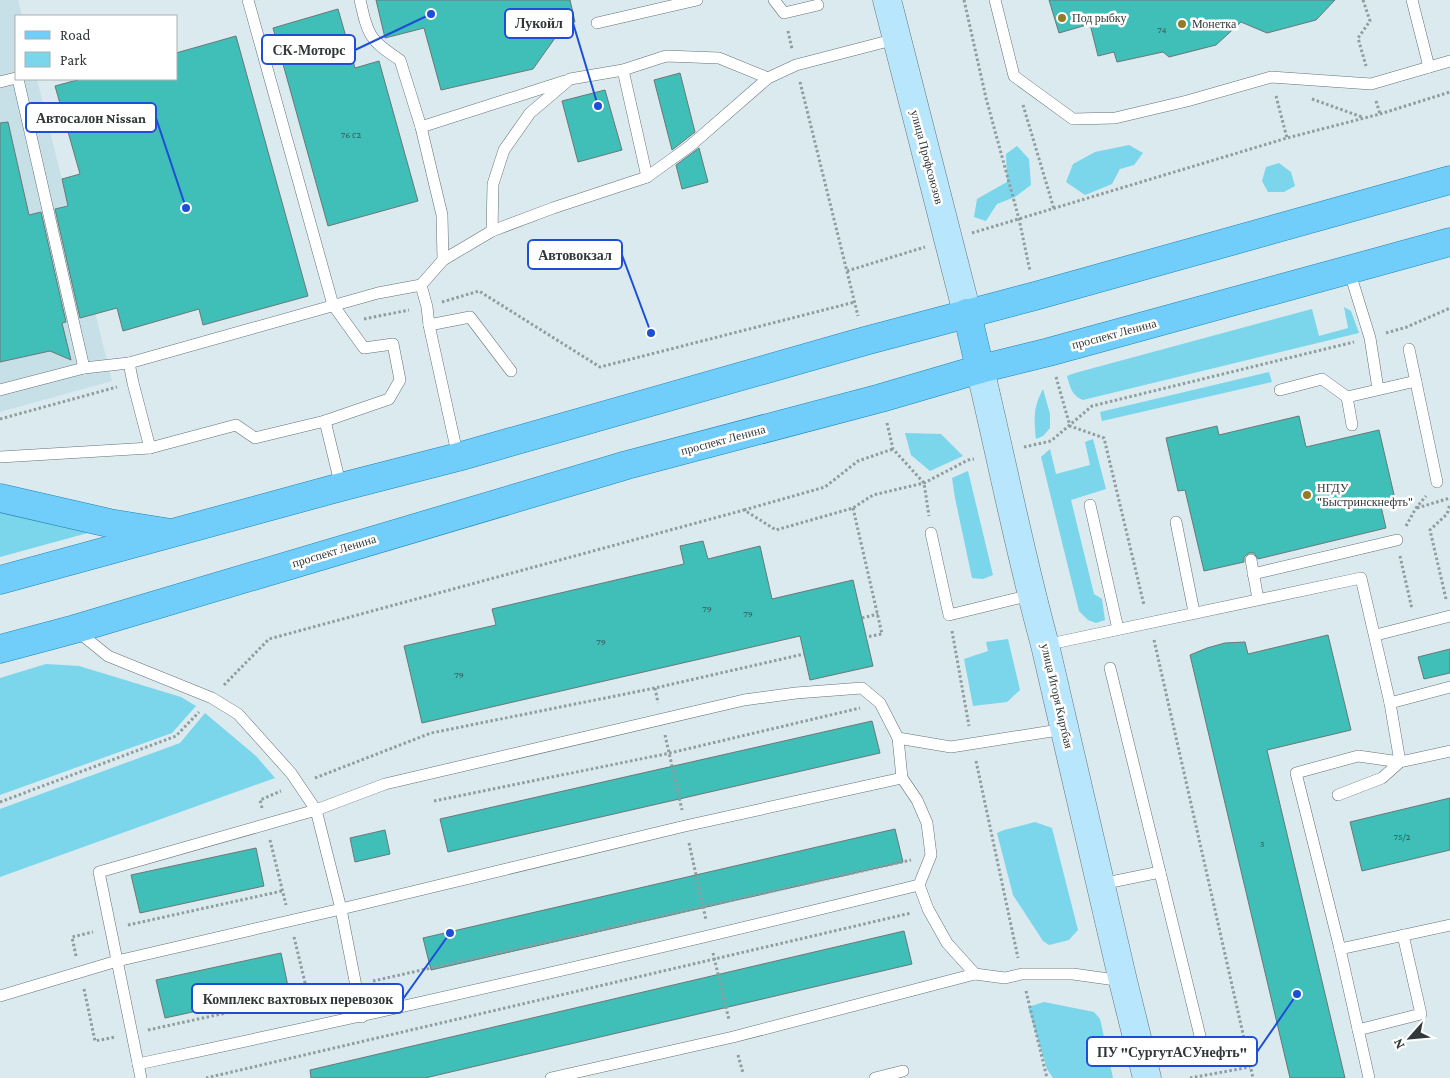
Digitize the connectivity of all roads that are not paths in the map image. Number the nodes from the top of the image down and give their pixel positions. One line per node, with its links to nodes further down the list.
1 (248, 0): 27 (lane)
2 (360, 0): 19 (lane)
3 (697, 0): 9 (lane)
4 (774, 0): 8 (lane)
5 (887, 0): 10 (main road, улица Профсоюзов)
6 (995, 0): 12 (lane)
7 (1412, 0): 12 (lane)
8 (818, 5)
9 (597, 23)
10 (896, 39): 15 (lane); 28 (main road, улица Профсоюзов)
11 (1450, 61): 12 (lane)
12 (1429, 67)
13 (623, 70): 15 (lane); 17 (lane); 20 (lane)
14 (15, 78): 18 (lane)
15 (768, 78): 20 (lane)
16 (17, 80): 32 (lane)
17 (570, 80): 19 (lane); 22 (lane)
18 (0, 82)
19 (421, 127): 24 (lane)
20 (647, 177): 22 (lane)
21 (1450, 180): 28 (main road)
22 (492, 232): 24 (lane)
23 (1450, 242): 25 (main road, проспект Ленина)
24 (443, 260): 26 (lane)
25 (1350, 270): 33 (main road, проспект Ленина); 36 (lane)
26 (421, 286): 27 (lane); 29 (lane)
27 (333, 305): 31 (lane); 40 (lane)
28 (967, 313): 33 (main road, улица Игоря Киртбая); 43 (main road)
29 (429, 325): 34 (lane); 43 (lane)
30 (1409, 349): 35 (lane)
31 (129, 363): 32 (lane); 42 (lane)
32 (84, 368): 37 (lane)
33 (980, 369): 56 (main road, улица Игоря Киртбая); 60 (main road, проспект Ленина)
34 (511, 371)
35 (1416, 381): 36 (lane); 45 (lane)
36 (1378, 389): 39 (lane)
37 (0, 390)
38 (1280, 390): 39 (lane)
39 (1347, 397): 41 (lane)
40 (325, 421): 42 (lane); 46 (lane)
41 (1352, 425)
42 (150, 448): 44 (lane)
43 (458, 457): 46 (main road)
44 (0, 458)
45 (1438, 482)
46 (341, 487): 51 (main road)
47 (0, 498): 51 (main road)
48 (1090, 505): 61 (lane)
49 (1176, 522): 58 (lane)
50 (931, 533): 56 (lane)
51 (174, 534): 55 (main road)
52 (1397, 540): 54 (lane)
53 (1251, 560): 54 (lane)
54 (1253, 574): 57 (lane)
55 (0, 580)
56 (1031, 595): 63 (main road, улица Игоря Киртбая)
57 (1258, 599): 58 (lane); 62 (lane)
58 (1194, 612): 61 (lane)
59 (1450, 616): 62 (lane)
60 (75, 629): 64 (main road, проспект Ленина); 74 (lane)
61 (1118, 630): 63 (lane)
62 (1376, 635): 67 (lane)
63 (1045, 645): 68 (main road, улица Игоря Киртбая)
64 (0, 649)
65 (1110, 668): 75 (lane)
66 (1450, 687): 67 (lane)
67 (1390, 703): 71 (lane)
68 (1065, 728): 69 (lane); 76 (main road, улица Игоря Киртбая)
69 (898, 738): 72 (lane); 74 (lane)
70 (1450, 751): 71 (lane)
71 (1400, 762): 73 (lane); 81 (lane)
72 (902, 778): 77 (lane); 78 (lane)
73 (1338, 795)
74 (316, 810): 78 (lane); 82 (lane)
75 (1160, 872): 76 (lane); 88 (lane)
76 (1101, 884): 84 (main road, улица Игоря Киртбая)
77 (919, 885): 83 (lane); 86 (lane)
78 (341, 909): 82 (lane); 86 (lane)
79 (1450, 925): 80 (lane)
80 (1403, 935): 81 (lane); 87 (lane)
81 (1340, 949): 87 (lane)
82 (116, 961): 85 (lane); 89 (lane)
83 (975, 974): 84 (lane); 92 (lane)
84 (1123, 981): 94 (main road, улица Игоря Киртбая)
85 (0, 996)
86 (362, 1017): 89 (lane)
87 (1358, 1030): 95 (lane)
88 (1202, 1044)
89 (138, 1064): 91 (lane)
90 (903, 1072): 93 (lane)
91 (141, 1078)
92 (551, 1078)
93 (875, 1078)
94 (1147, 1078)
95 (1369, 1078)

